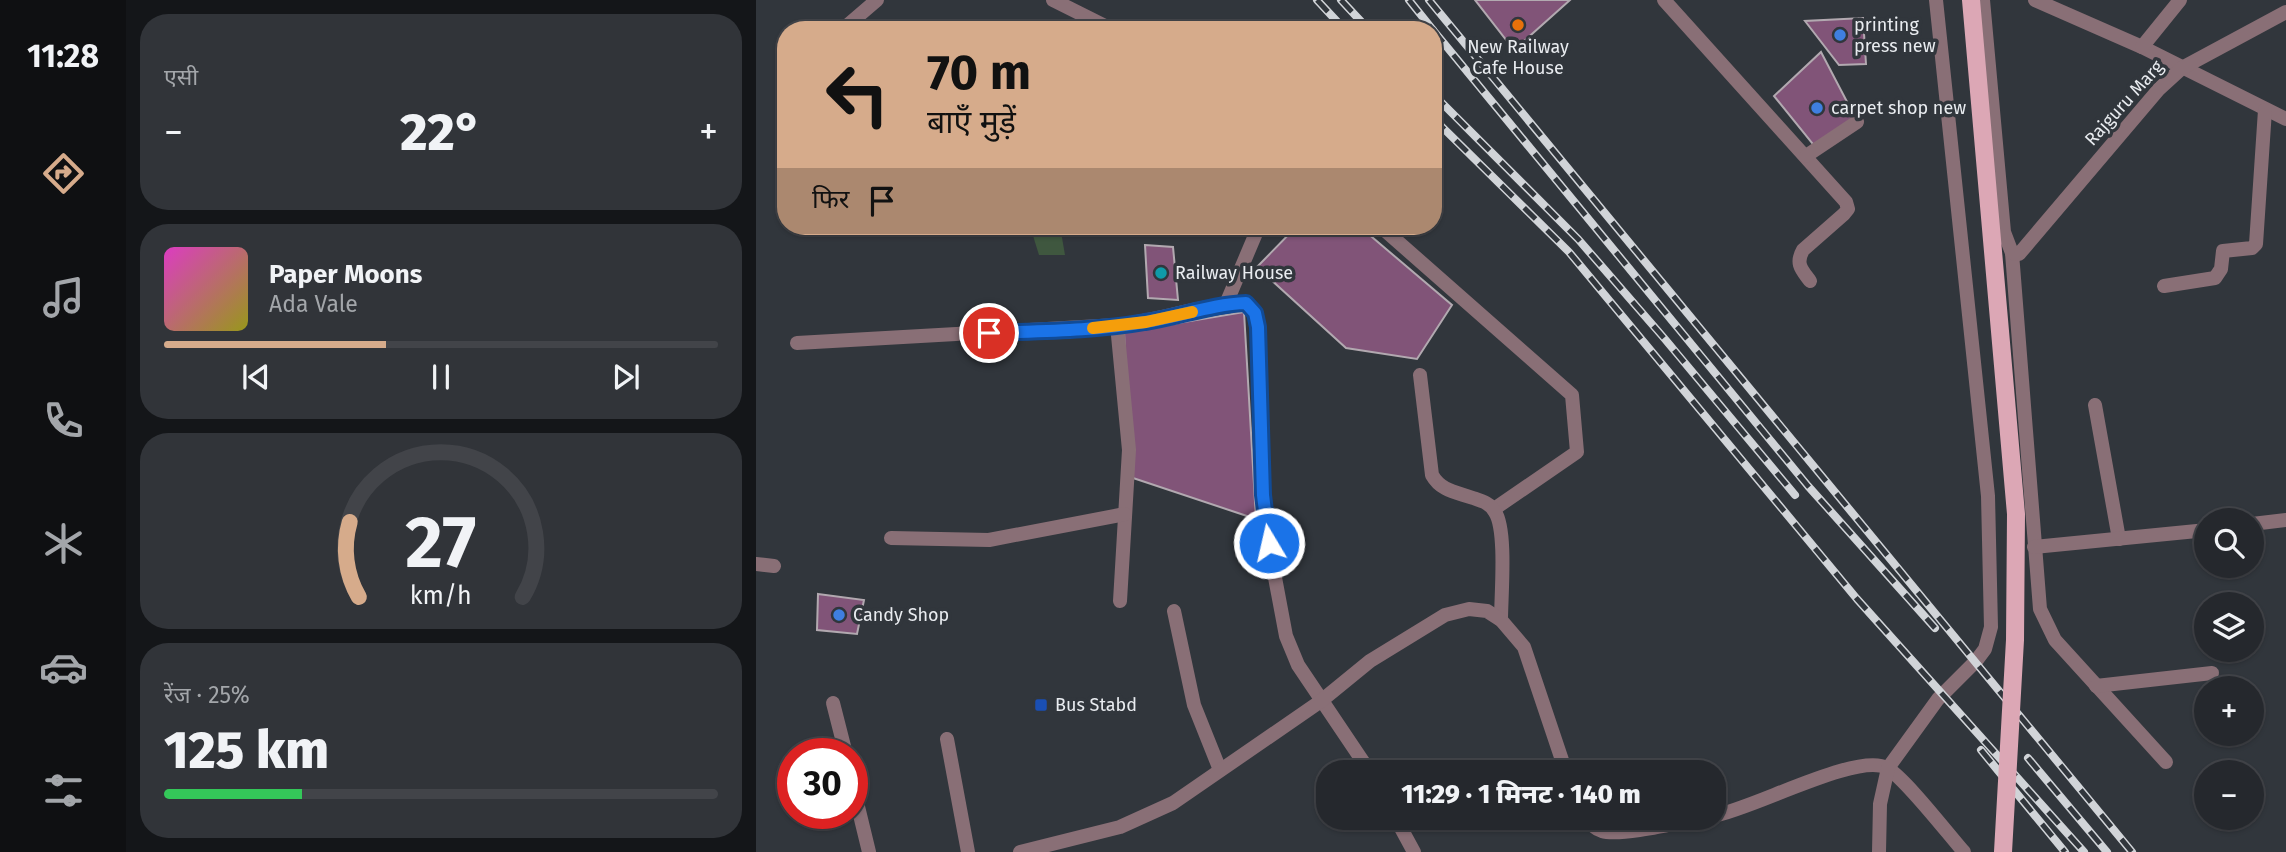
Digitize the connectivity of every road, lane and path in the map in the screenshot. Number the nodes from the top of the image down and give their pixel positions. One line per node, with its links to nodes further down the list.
1 (877, 0): 10 (street)
2 (1053, 0): 11 (street)
3 (1664, 0): 17 (street)
4 (1936, 0): 50 (street)
5 (1971, 0): 63 (main road, bridge)
6 (1983, 0): 20 (street)
7 (2035, 0): 12 (street)
8 (2180, 0): 12 (street)
9 (2286, 12): 13 (street, Rajguru Marg)
10 (852, 21)
11 (1095, 21)
12 (2142, 47): 13 (street)
13 (2182, 68): 14 (street); 20 (street, Rajguru Marg)
14 (2265, 110): 15 (street); 22 (street)
15 (2286, 119)
16 (1857, 122): 17 (street)
17 (1806, 156): 21 (street)
18 (1255, 235): 23 (street)
19 (1390, 235): 28 (street)
20 (2015, 254): 35 (street)
21 (1810, 281)
22 (2164, 286)
23 (1226, 304): 24 (street); 43 (street)
24 (1117, 326): 25 (street); 29 (street)
25 (797, 343)
26 (1420, 375): 28 (street)
27 (2095, 405): 34 (street)
28 (1494, 509): 40 (street)
29 (1125, 514): 33 (street); 38 (street)
30 (2286, 520): 31 (street)
31 (2264, 523)
32 (2194, 531): 34 (street)
33 (891, 538)
34 (2119, 539): 35 (street)
35 (2034, 547): 42 (street)
36 (756, 564): 37 (street)
37 (774, 566)
38 (1120, 601)
39 (1174, 611): 51 (street)
40 (1501, 620): 43 (street); 48 (street)
41 (2212, 673): 42 (street)
42 (2096, 686): 49 (street)
43 (1321, 701): 47 (street); 51 (street)
44 (833, 703): 45 (street)
45 (842, 738)
46 (947, 739): 58 (street)
47 (1363, 760)
48 (1562, 760)
49 (2166, 762)
50 (1888, 768): 52 (street); 61 (street); 62 (street)
51 (1220, 770): 59 (street)
52 (1726, 813)
53 (863, 829): 57 (street)
54 (1402, 830): 60 (street)
55 (1599, 830): 56 (street)
56 (1635, 830)
57 (869, 852)
58 (968, 852)
59 (1020, 852)
60 (1414, 852)
61 (1880, 852)
62 (1964, 852)
63 (2003, 852)

